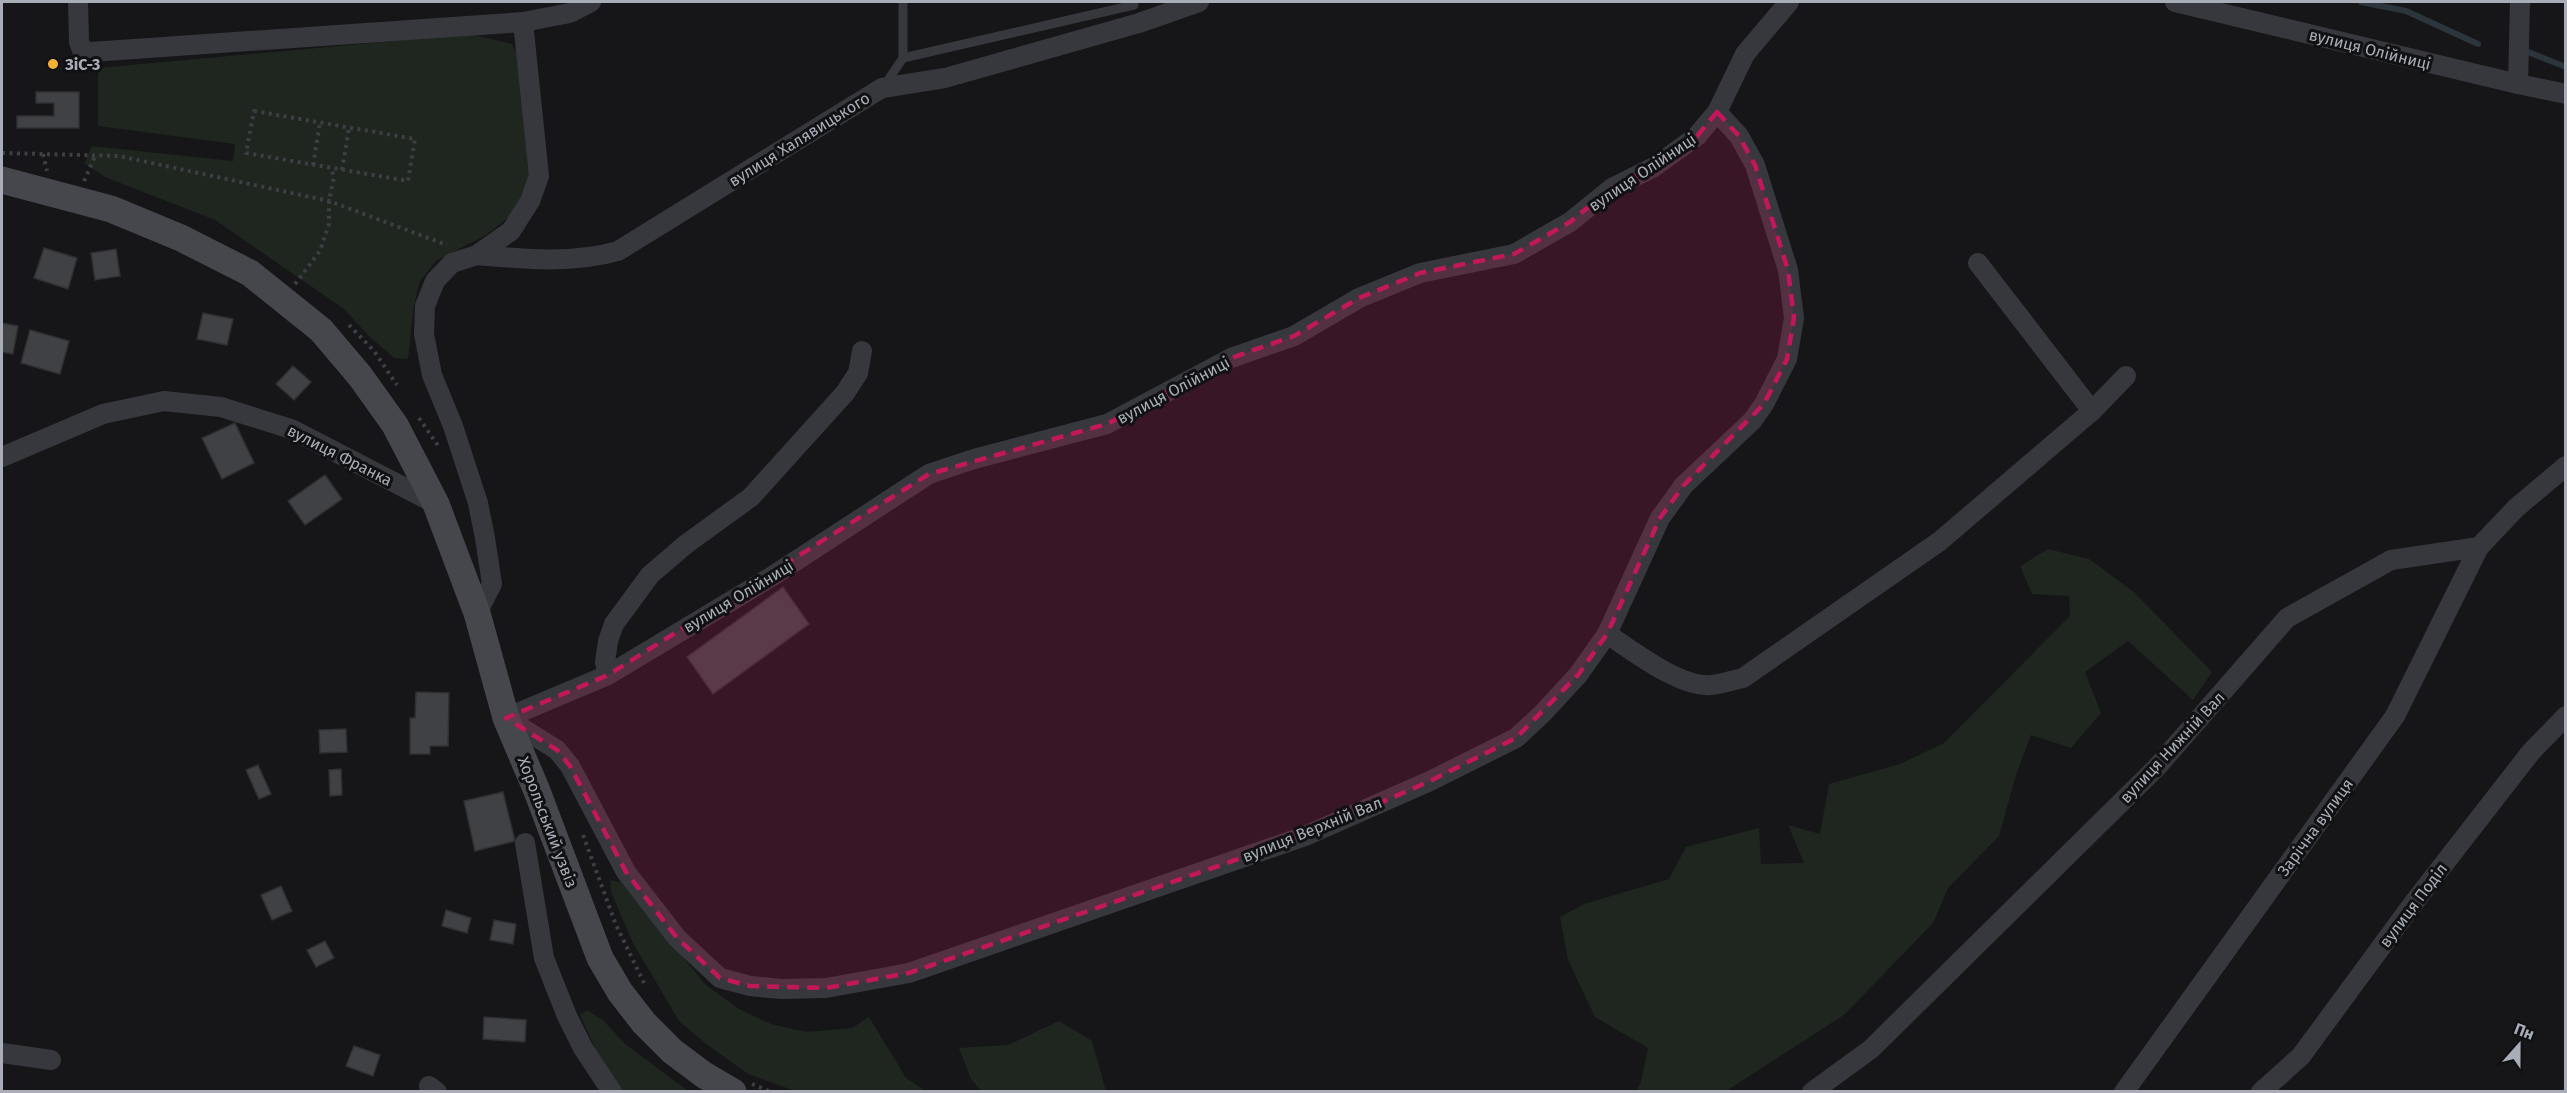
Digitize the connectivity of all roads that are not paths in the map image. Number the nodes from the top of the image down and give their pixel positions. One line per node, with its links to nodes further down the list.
1 (78, 2): 9 (street)
2 (591, 2): 9 (street)
3 (903, 2): 10 (lane)
4 (1199, 2): 12 (street, вулиця Халявицького)
5 (1787, 2): 14 (street, вулиця Олійниці)
6 (2175, 2): 11 (street, вулиця Олійниці)
7 (2520, 2): 11 (street)
8 (1134, 5): 10 (lane)
9 (523, 22): 16 (street)
10 (903, 58): 12 (lane)
11 (2518, 84): 13 (street, вулиця Олійниці)
12 (882, 88): 16 (street, вулиця Халявицького)
13 (2565, 94)
14 (1717, 112): 26 (street, вулиця Верхній Вал); 27 (street, вулиця Олійниці)
15 (2, 180): 23 (main road, Хорольський узвіз)
16 (477, 255): 25 (street)
17 (1978, 263): 20 (street)
18 (862, 351): 27 (street)
19 (2126, 376): 20 (street)
20 (2092, 411): 26 (street)
21 (2, 457): 23 (street, вулиця Франка)
22 (2565, 466): 24 (street)
23 (436, 504): 25 (main road, Хорольський узвіз)
24 (2479, 547): 35 (street, вулиця Нижній Вал); 36 (street, Зарічна вулиця)
25 (477, 613): 29 (main road, Хорольський узвіз)
26 (1607, 634): 29 (street, вулиця Верхній Вал)
27 (608, 675): 29 (street, вулиця Олійниці)
28 (2565, 716): 37 (street, вулиця Поділ)
29 (506, 718): 34 (main road, Хорольський узвіз)
30 (525, 843): 33 (street)
31 (2, 1053): 32 (street)
32 (51, 1060)
33 (612, 1092)
34 (733, 1092)
35 (1812, 1092)
36 (2124, 1092)
37 (2261, 1092)

